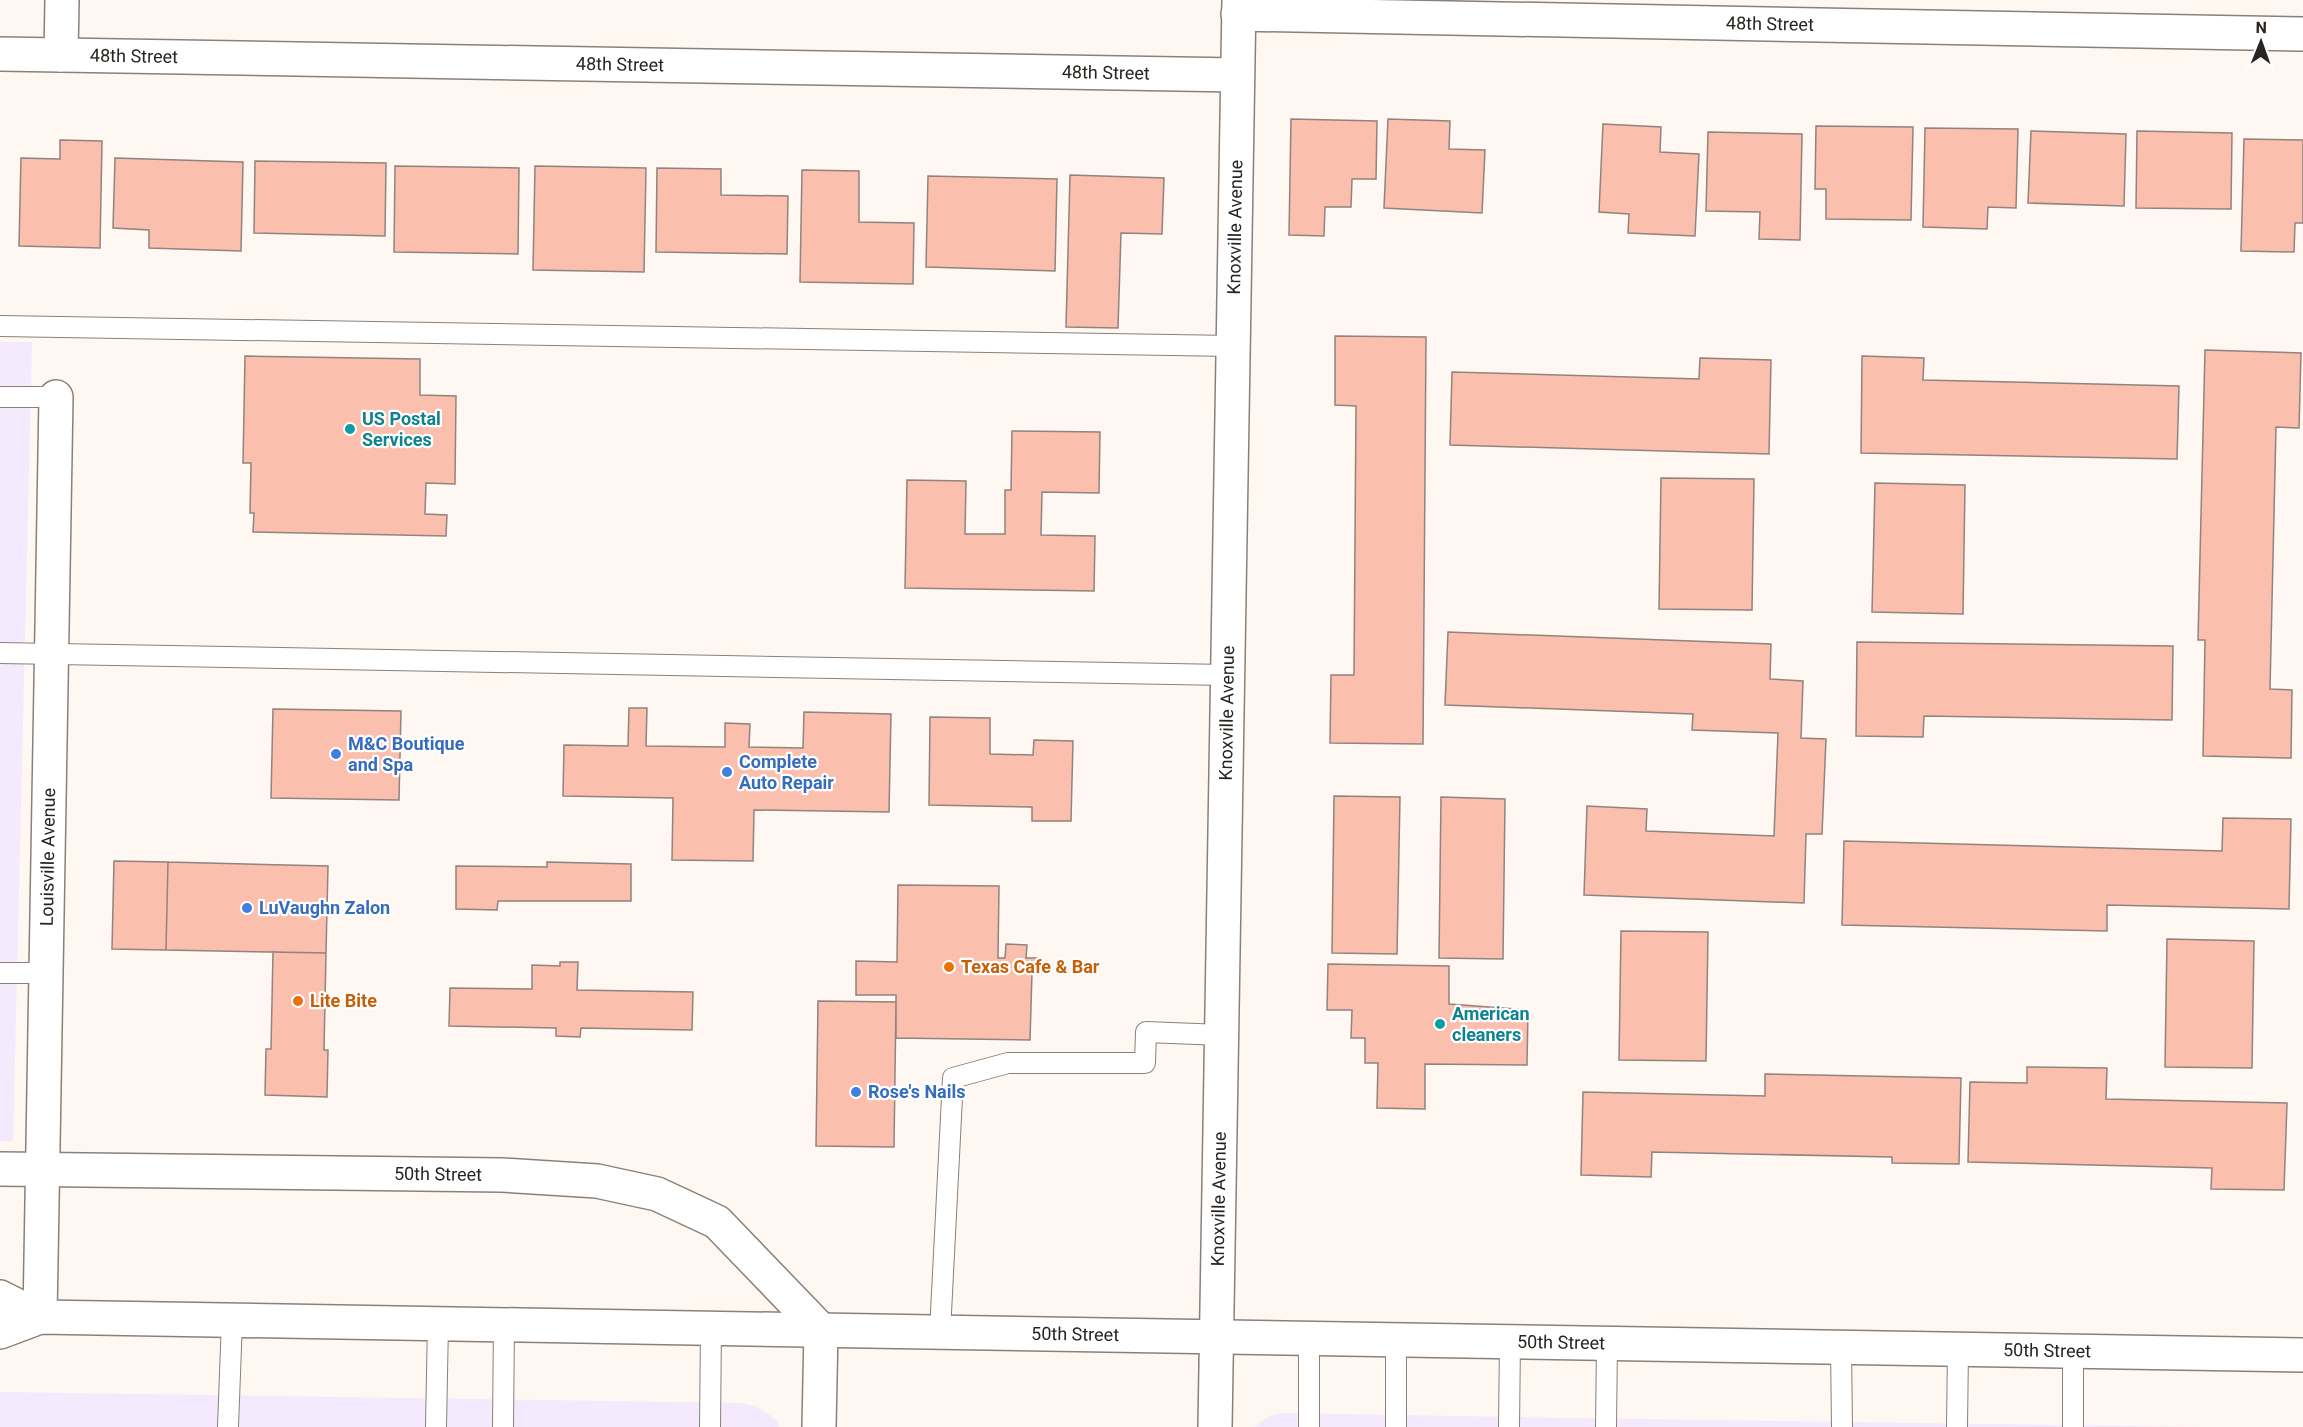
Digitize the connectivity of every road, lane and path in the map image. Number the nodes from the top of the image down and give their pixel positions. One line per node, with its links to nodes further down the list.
1 (62, 0): 5 (street)
2 (1238, 7): 3 (street, 48th Street); 6 (street, Knoxville Avenue)
3 (2303, 34)
4 (0, 54): 5 (street, 48th Street)
5 (61, 55): 6 (street, 48th Street)
6 (1237, 75): 8 (street, Knoxville Avenue)
7 (0, 326): 8 (lane)
8 (1233, 346): 13 (street, Knoxville Avenue)
9 (0, 397): 10 (lane)
10 (56, 397): 12 (street, Louisville Avenue)
11 (0, 653): 12 (lane)
12 (51, 653): 13 (lane); 15 (street, Louisville Avenue)
13 (1227, 675): 16 (street, Knoxville Avenue)
14 (0, 973): 15 (lane)
15 (46, 974): 18 (street, Louisville Avenue)
16 (1222, 1035): 27 (lane); 28 (street, Knoxville Avenue)
17 (0, 1169): 18 (street, 50th Street)
18 (42, 1169): 20 (street, Louisville Avenue); 25 (street, 50th Street)
19 (0, 1297): 20 (street, 50th Street)
20 (40, 1317): 21 (street, 50th Street); 26 (street, 50th Street)
21 (232, 1320): 22 (street, 50th Street); 37 (lane)
22 (438, 1323): 23 (street, 50th Street); 38 (lane)
23 (504, 1324): 24 (street, 50th Street); 39 (lane)
24 (711, 1328): 25 (street, 50th Street); 40 (lane)
25 (821, 1330): 27 (street, 50th Street); 41 (street)
26 (0, 1332)
27 (940, 1332): 28 (street, 50th Street)
28 (1217, 1336): 29 (street, 50th Street); 42 (street, Knoxville Avenue)
29 (1309, 1338): 30 (street, 50th Street); 43 (lane)
30 (1395, 1339): 31 (street, 50th Street); 44 (lane)
31 (1510, 1341): 32 (street, 50th Street); 45 (lane)
32 (1607, 1343): 33 (street, 50th Street); 46 (lane)
33 (1841, 1347): 34 (street, 50th Street); 47 (lane)
34 (1958, 1348): 35 (street, 50th Street); 48 (lane)
35 (2073, 1351): 36 (street, 50th Street); 49 (lane)
36 (2303, 1354)
37 (228, 1427)
38 (436, 1427)
39 (502, 1427)
40 (710, 1427)
41 (819, 1427)
42 (1215, 1427)
43 (1309, 1427)
44 (1396, 1427)
45 (1509, 1427)
46 (1606, 1427)
47 (1842, 1427)
48 (1957, 1427)
49 (2073, 1427)

